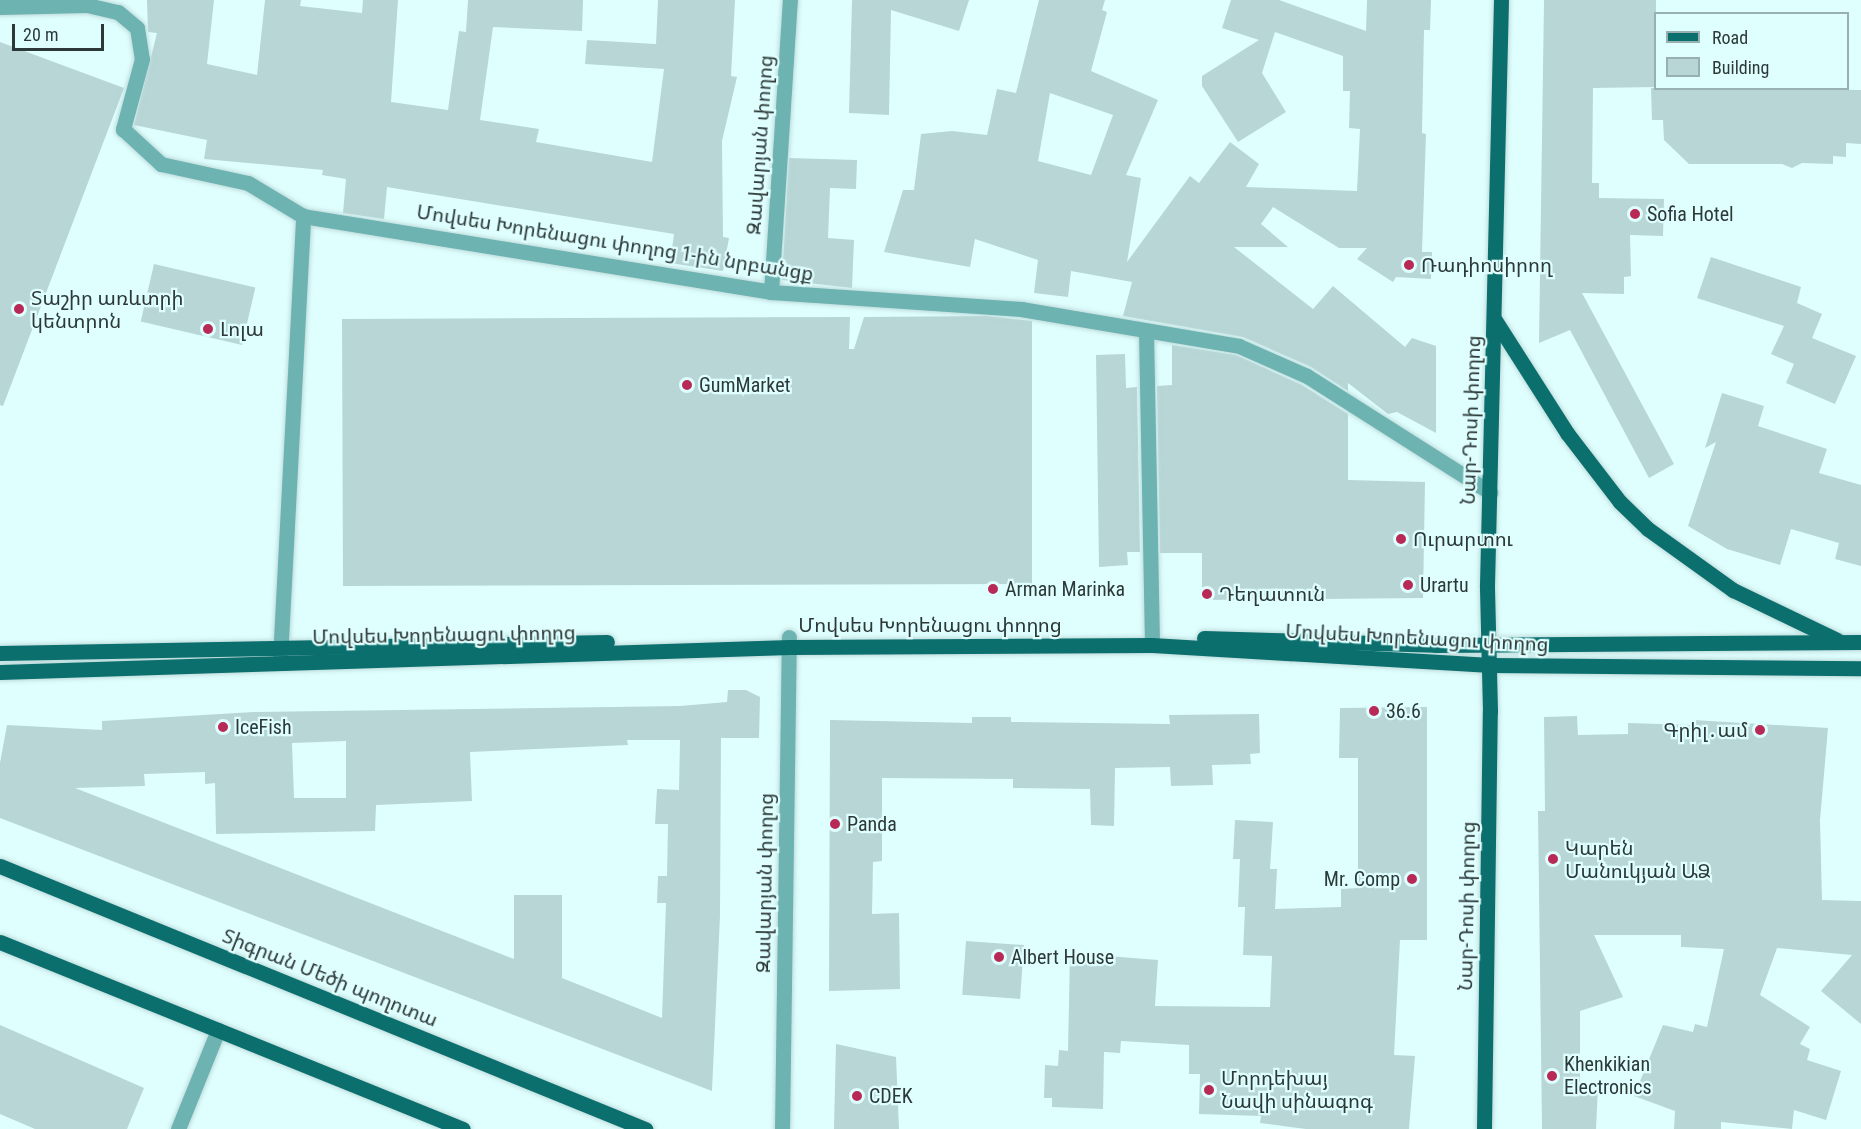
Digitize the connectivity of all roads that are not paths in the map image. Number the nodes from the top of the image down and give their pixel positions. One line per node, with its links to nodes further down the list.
1 (790, 0): 5 (street, Զավարյան փողոց)
2 (1501, 0): 6 (main road, Նար-Դոսի փողոց)
3 (0, 7): 4 (street)
4 (303, 216): 5 (street, Մովսես Խորենացու փողոց 1-ին նրբանցք); 15 (street)
5 (771, 292): 7 (street, Մովսես Խորենացու փողոց 1-ին նրբանցք)
6 (1495, 320): 8 (main road, Նար-Դոսի փողոց); 11 (main road)
7 (1146, 331): 8 (street, Մովսես Խորենացու փողոց 1-ին նրբանցք); 9 (street)
8 (1490, 492): 13 (main road, Նար-Դոսի փողոց)
9 (1152, 640): 10 (main road, Մովսես Խորենացու փողոց); 13 (main road, Մովսես Խորենացու փողոց); 16 (main road, Մովսես Խորենացու փողոց)
10 (790, 642): 15 (main road, Մովսես Խորենացու փողոց); 25 (street, Զավարյան փողոց)
11 (1840, 642): 12 (main road, Մովսես Խորենացու փողոց); 13 (main road, Մովսես Խորենացու փողոց)
12 (1861, 642)
13 (1490, 645): 16 (main road, Նար-Դոսի փողոց)
14 (0, 653): 15 (main road, Մովսես Խորենացու փողոց)
15 (280, 653): 18 (main road, Մովսես Խորենացու փողոց)
16 (1490, 665): 17 (main road, Մովսես Խորենացու փողոց); 26 (main road, Նար-Դոսի փողոց)
17 (1861, 668)
18 (0, 672)
19 (0, 866): 24 (main road, Տիգրան Մեծի պողոտա)
20 (0, 942): 21 (main road)
21 (219, 1030): 22 (street); 23 (main road)
22 (178, 1129)
23 (463, 1129)
24 (645, 1129)
25 (782, 1129)
26 (1484, 1129)

